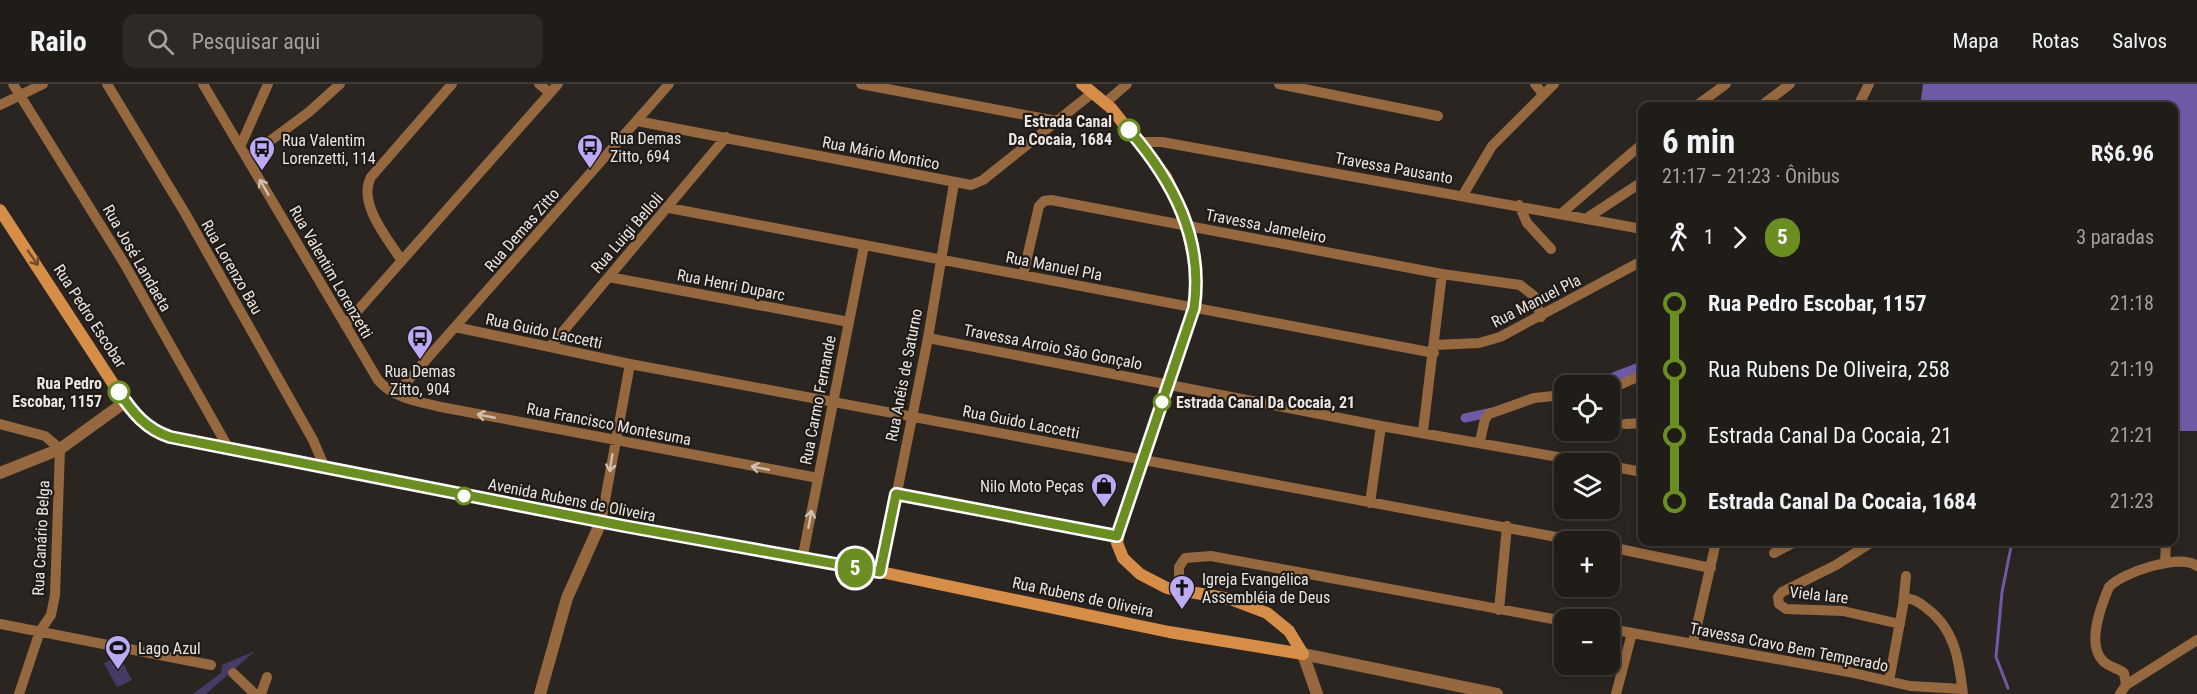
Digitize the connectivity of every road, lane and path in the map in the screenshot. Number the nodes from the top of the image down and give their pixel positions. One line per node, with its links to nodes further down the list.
1 (14, 84): 23 (street, Rua José Landaeta)
2 (43, 84): 23 (street)
3 (107, 84): 83 (street, Rua Lorenzo Bau)
4 (203, 84): 34 (street, Rua Valentim Lorenzetti)
5 (268, 84): 34 (street)
6 (340, 84): 36 (street)
7 (452, 84): 50 (street)
8 (539, 84): 20 (street)
9 (558, 84): 20 (street)
10 (669, 84): 30 (street, Rua Demas Zitto)
11 (861, 84): 31 (street)
12 (1082, 84): 21 (main road)
13 (1127, 84): 27 (street)
14 (1279, 84): 29 (street)
15 (1535, 84): 22 (street)
16 (1554, 84): 22 (street)
17 (1726, 84): 24 (street)
18 (1790, 84): 25 (street)
19 (1869, 84): 26 (street)
20 (550, 93): 50 (street)
21 (1091, 94): 27 (main road); 31 (street, Rua Mário Montico)
22 (1543, 94): 39 (street)
23 (20, 95): 28 (street); 80 (street, Rua José Landaeta)
24 (1701, 102)
25 (1766, 102)
26 (1860, 102)
27 (1105, 103): 33 (main road)
28 (0, 105)
29 (1438, 116)
30 (637, 121): 32 (street, Rua Mário Montico); 59 (street, Rua Demas Zitto)
31 (1057, 121): 37 (street, Rua Mário Montico)
32 (726, 137): 37 (street, Rua Mário Montico); 41 (street, Rua Luigi Belloli)
33 (1139, 142): 39 (street, Travessa Pausanto); 45 (main road)
34 (240, 147): 36 (street, Rua Valentim Lorenzetti)
35 (1638, 147): 43 (street)
36 (248, 159): 58 (street, Rua Valentim Lorenzetti, one-way to 36)
37 (954, 183): 49 (street, Rua Anéis de Saturno)
38 (1638, 185): 44 (street)
39 (1462, 195): 40 (street, Travessa Pausanto)
40 (1519, 206): 43 (street, Travessa Pausanto); 48 (street)
41 (669, 208): 47 (street, Rua Manuel Pla); 54 (street, Rua Luigi Belloli)
42 (0, 210): 70 (main road, Rua Pedro Escobar, one-way to 70)
43 (1562, 213): 44 (street, Travessa Pausanto)
44 (1587, 218): 46 (street, Travessa Pausanto)
45 (1187, 227): 52 (street, Travessa Jameleiro); 53 (street, Travessa Jameleiro); 55 (main road)
46 (1638, 228)
47 (864, 246): 49 (street, Rua Manuel Pla); 57 (street, Rua Carmo Fernande)
48 (1551, 249)
49 (940, 259): 53 (street, Rua Manuel Pla); 60 (street, Rua Anéis de Saturno)
50 (402, 261): 58 (street)
51 (1638, 263): 56 (street, Rua Manuel Pla)
52 (1442, 274): 56 (street, Travessa Jameleiro); 62 (street)
53 (1023, 275): 55 (street, Rua Manuel Pla)
54 (609, 277): 57 (street, Rua Henri Duparc); 61 (street, Rua Luigi Belloli)
55 (1194, 308): 62 (street, Rua Manuel Pla); 65 (main road)
56 (1541, 317): 62 (street, Rua Manuel Pla)
57 (849, 322): 69 (street, Rua Carmo Fernande)
58 (345, 325): 67 (street, Rua Valentim Lorenzetti)
59 (455, 327): 61 (street, Rua Guido Laccetti); 67 (street, Rua Demas Zitto)
60 (927, 338): 65 (street, Travessa Arroio São Gonçalo); 71 (street, Rua Anéis de Saturno)
61 (550, 347): 63 (street, Rua Guido Laccetti)
62 (1434, 349): 76 (street)
63 (630, 364): 69 (street, Rua Guido Laccetti); 77 (street)
64 (1638, 377): 66 (street)
65 (1168, 384): 75 (street, Travessa Arroio São Gonçalo); 82 (main road)
66 (1620, 384)
67 (396, 394): 77 (street, Rua Francisco Montesuma, one-way to 67)
68 (1554, 396): 78 (street)
69 (832, 401): 71 (street, Rua Guido Laccetti); 87 (street, Rua Carmo Fernande)
70 (125, 402): 79 (street); 80 (main road, Rua Pedro Escobar)
71 (910, 416): 82 (street, Rua Guido Laccetti); 88 (street, Rua Anéis de Saturno)
72 (1638, 423): 74 (street)
73 (0, 424): 79 (street)
74 (1625, 424)
75 (1381, 426): 76 (street, Travessa Arroio São Gonçalo); 89 (street)
76 (1424, 431): 78 (street, Travessa Arroio São Gonçalo)
77 (615, 441): 87 (street, Rua Francisco Montesuma, one-way to 77); 90 (street, one-way to 90)
78 (1480, 441): 81 (street, Travessa Arroio São Gonçalo)
79 (60, 449): 86 (street); 112 (street, Rua Canário Belga)
80 (229, 449): 83 (main road, Avenida Rubens de Oliveira)
81 (1554, 455)
82 (1142, 460): 89 (street, Rua Guido Laccetti); 92 (main road)
83 (325, 468): 90 (main road, Avenida Rubens de Oliveira)
84 (1620, 468): 85 (street)
85 (1638, 471)
86 (0, 473)
87 (818, 478): 100 (street, Rua Carmo Fernande, one-way to 87)
88 (896, 494): 92 (street); 104 (street, Rua Anéis de Saturno)
89 (1370, 503): 91 (street, Rua Guido Laccetti)
90 (601, 522): 100 (main road, Avenida Rubens de Oliveira); 128 (street)
91 (1508, 526): 93 (street, Rua Guido Laccetti); 108 (street)
92 (1117, 536): 106 (main road)
93 (1554, 536)
94 (1715, 546): 103 (street)
95 (1788, 546): 99 (street)
96 (1865, 546): 111 (street, Viela Iare)
97 (2166, 546): 101 (street)
98 (1620, 549): 103 (street)
99 (1774, 554)
100 (802, 560): 104 (main road, Rua Rubens de Oliveira)
101 (2165, 563): 102 (street); 122 (street)
102 (2195, 565)
103 (1711, 568): 116 (street)
104 (880, 572): 117 (main road, Rua Rubens de Oliveira)
105 (1906, 576): 107 (street)
106 (1179, 590): 108 (street); 117 (main road)
107 (1904, 598): 111 (street); 124 (street)
108 (1499, 610): 109 (street)
109 (1554, 619)
110 (0, 624): 112 (street)
111 (1900, 624): 121 (street)
112 (40, 631): 118 (street); 125 (street, Rua Canário Belga)
113 (1620, 631): 114 (street, Travessa Cravo Bem Temperado)
114 (1632, 633): 116 (street, Travessa Cravo Bem Temperado); 131 (street)
115 (2197, 640): 122 (street)
116 (1693, 643): 121 (street, Travessa Cravo Bem Temperado)
117 (1302, 654): 129 (street); 130 (street, Rua Rubens de Oliveira)
118 (211, 665)
119 (233, 674): 126 (street)
120 (267, 677): 127 (street)
121 (1889, 681): 123 (street, Travessa Cravo Bem Temperado)
122 (2123, 689)
123 (1910, 690): 124 (street, Travessa Cravo Bem Temperado)
124 (1963, 692)
125 (19, 694)
126 (255, 694)
127 (261, 694)
128 (540, 694)
129 (1317, 694)
130 (1497, 694)
131 (1616, 694)

